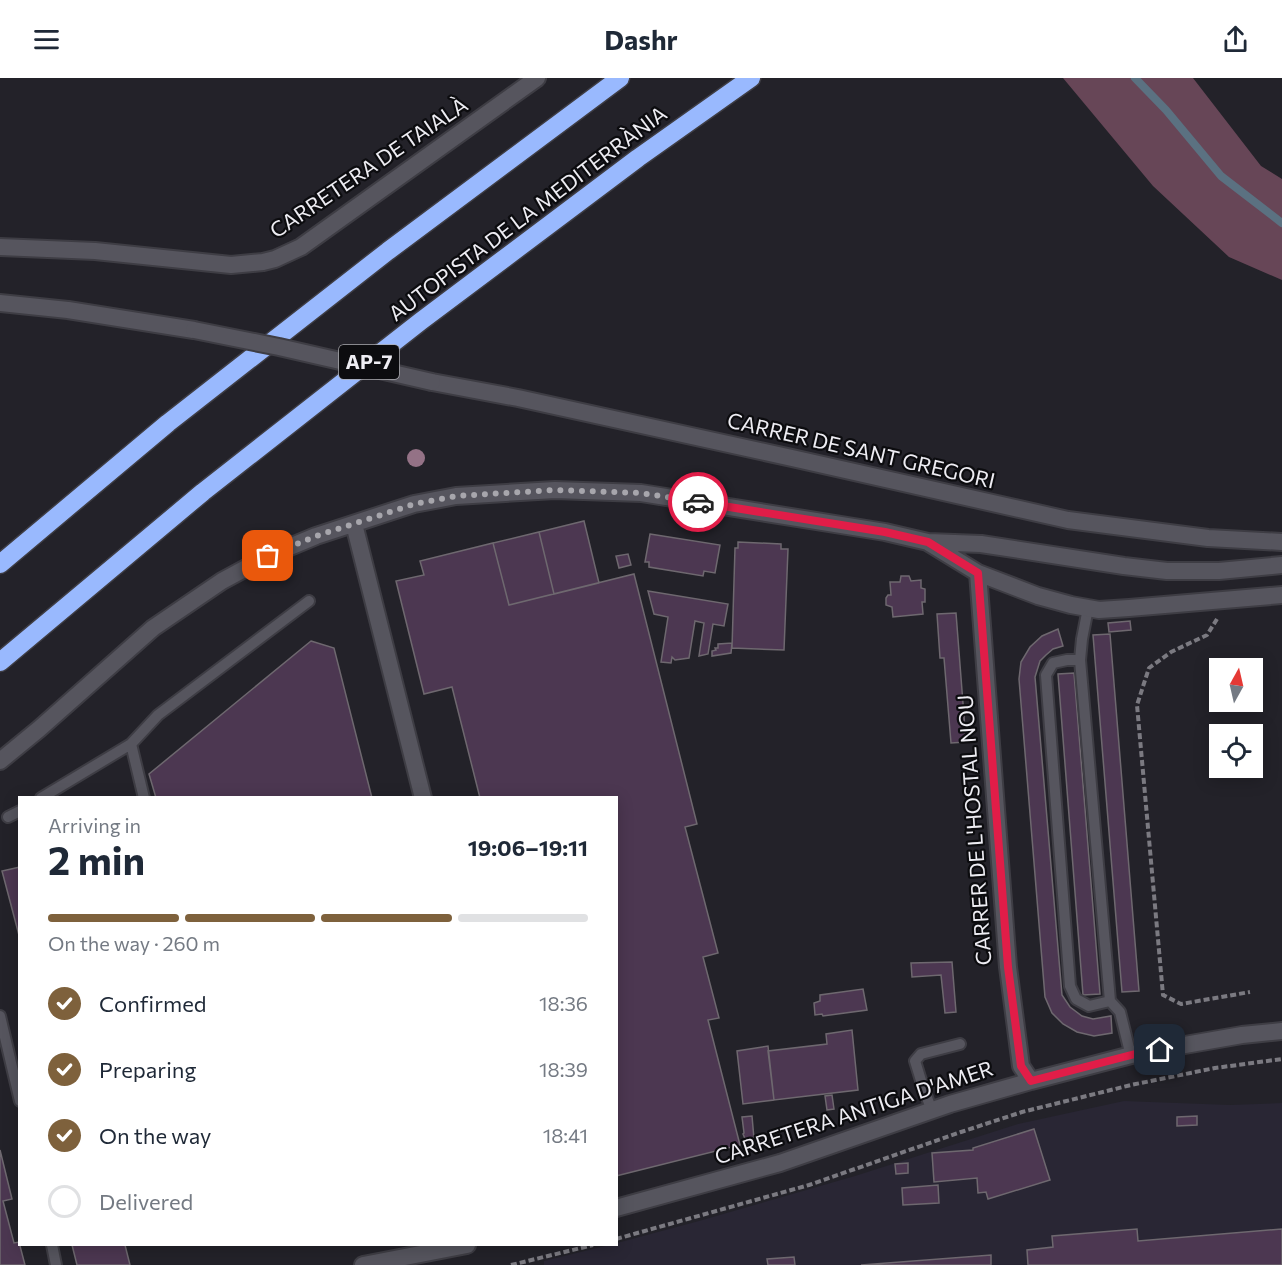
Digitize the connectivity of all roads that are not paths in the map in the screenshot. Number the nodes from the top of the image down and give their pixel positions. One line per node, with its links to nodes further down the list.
1 (537, 78): 4 (street, CARRETERA DE TAIALÀ)
2 (620, 78): 9 (highway)
3 (751, 78): 16 (highway, AUTOPISTA DE LA MEDITERRÀNIA / AP-7)
4 (0, 247)
5 (0, 303): 8 (street, CARRER DE SANT GREGORI, bridge)
6 (354, 524): 7 (street); 18 (street); 21 (street)
7 (928, 542): 10 (street); 11 (street)
8 (1282, 542)
9 (0, 564)
10 (1282, 565)
11 (978, 573): 14 (street); 29 (street, CARRER DE L'HOSTAL NOU)
12 (1282, 595): 14 (street)
13 (309, 601): 17 (lane)
14 (1088, 608): 15 (lane)
15 (1080, 660): 24 (lane); 24 (lane)
16 (0, 662)
17 (131, 744): 19 (lane); 20 (lane)
18 (0, 761)
19 (44, 796)
20 (144, 796)
21 (422, 796)
22 (18, 812): 23 (lane)
23 (8, 817)
24 (1110, 1001): 28 (lane)
25 (0, 1016): 30 (lane)
26 (1282, 1031): 28 (street, CARRETERA ANTIGA D'AMER)
27 (960, 1044): 31 (lane)
28 (1131, 1056): 29 (street, CARRETERA ANTIGA D'AMER)
29 (1031, 1081): 31 (street, CARRETERA ANTIGA D'AMER)
30 (18, 1092)
31 (932, 1111): 32 (street, CARRETERA ANTIGA D'AMER)
32 (618, 1207)
33 (52, 1246): 35 (lane)
34 (462, 1246): 36 (street)
35 (56, 1265)
36 (363, 1265)

